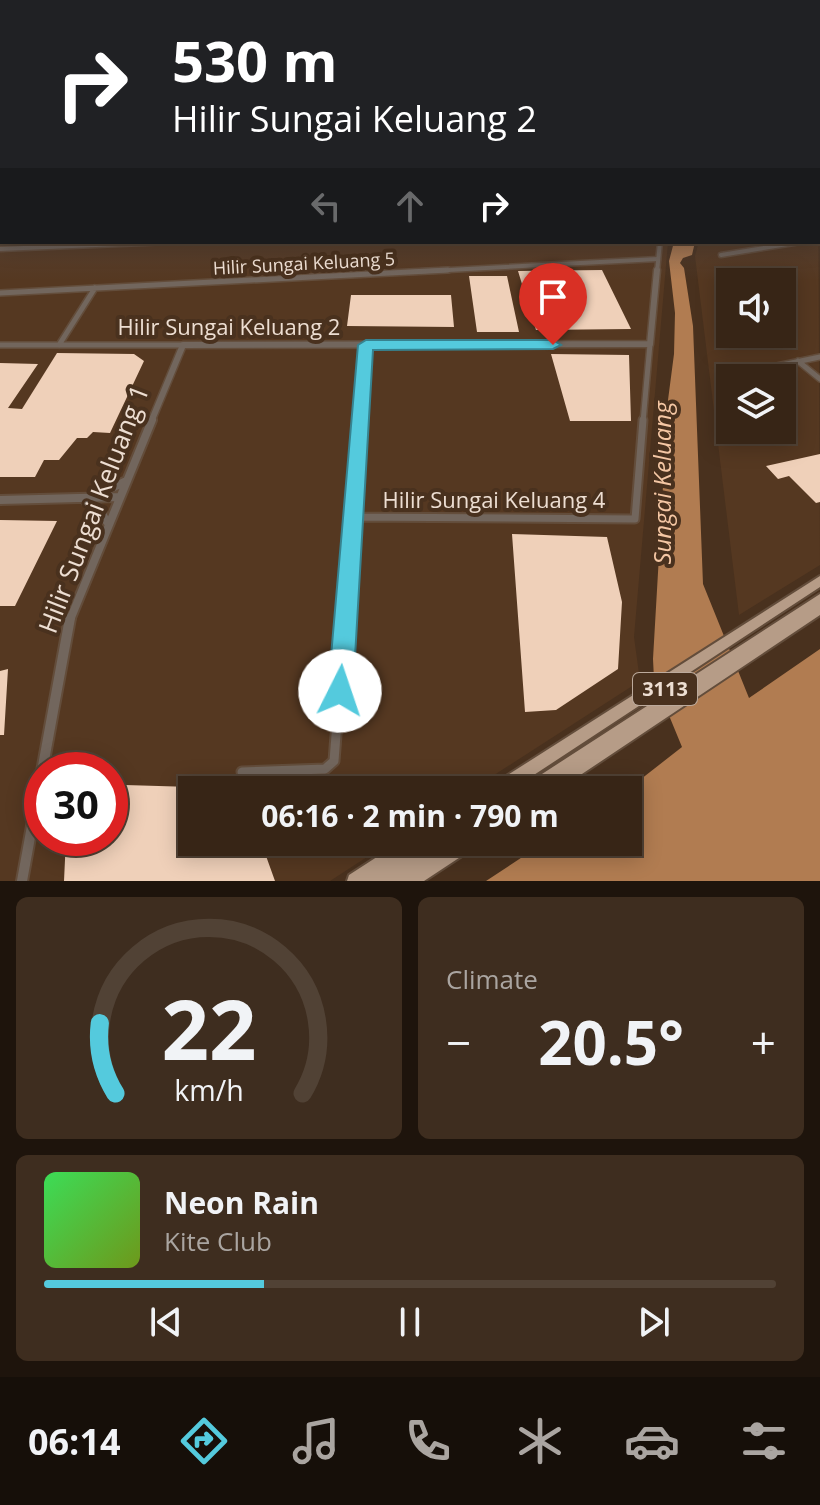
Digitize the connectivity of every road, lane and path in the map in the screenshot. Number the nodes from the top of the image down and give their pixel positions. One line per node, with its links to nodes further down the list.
1 (120, 244): 4 (street)
2 (660, 244): 6 (street)
3 (788, 244): 5 (street)
4 (0, 249)
5 (721, 255)
6 (658, 259): 7 (street, Hilir Sungai Keluang 5); 9 (street)
7 (95, 288): 8 (street, Hilir Sungai Keluang 5); 11 (street)
8 (0, 293)
9 (650, 344): 13 (street, Hilir Sungai Keluang 2); 22 (street, Hilir Sungai Keluang 4)
10 (0, 345): 11 (street, Hilir Sungai Keluang 2)
11 (59, 345): 12 (street, Hilir Sungai Keluang 2)
12 (183, 345): 13 (street, Hilir Sungai Keluang 2); 18 (street, Hilir Sungai Keluang 1)
13 (366, 345): 22 (street)
14 (820, 357): 15 (street)
15 (798, 361): 16 (street); 17 (street)
16 (785, 364)
17 (820, 379)
18 (124, 482): 20 (street); 21 (street, Hilir Sungai Keluang 1)
19 (0, 500): 20 (street)
20 (84, 500): 21 (street); 23 (street)
21 (116, 501): 23 (street, Hilir Sungai Keluang 1)
22 (353, 517): 28 (street)
23 (108, 523): 37 (street, Hilir Sungai Keluang 1)
24 (820, 581): 29 (highway, 3113)
25 (820, 587): 30 (highway, 3113)
26 (820, 599): 31 (highway, 3113)
27 (820, 608): 32 (highway, 3113)
28 (242, 772)
29 (518, 776)
30 (530, 776)
31 (551, 776)
32 (565, 776)
33 (393, 856): 38 (highway)
34 (407, 856): 39 (highway)
35 (429, 856): 40 (highway)
36 (447, 856): 41 (highway)
37 (22, 881)
38 (355, 881)
39 (369, 881)
40 (391, 881)
41 (409, 881)

